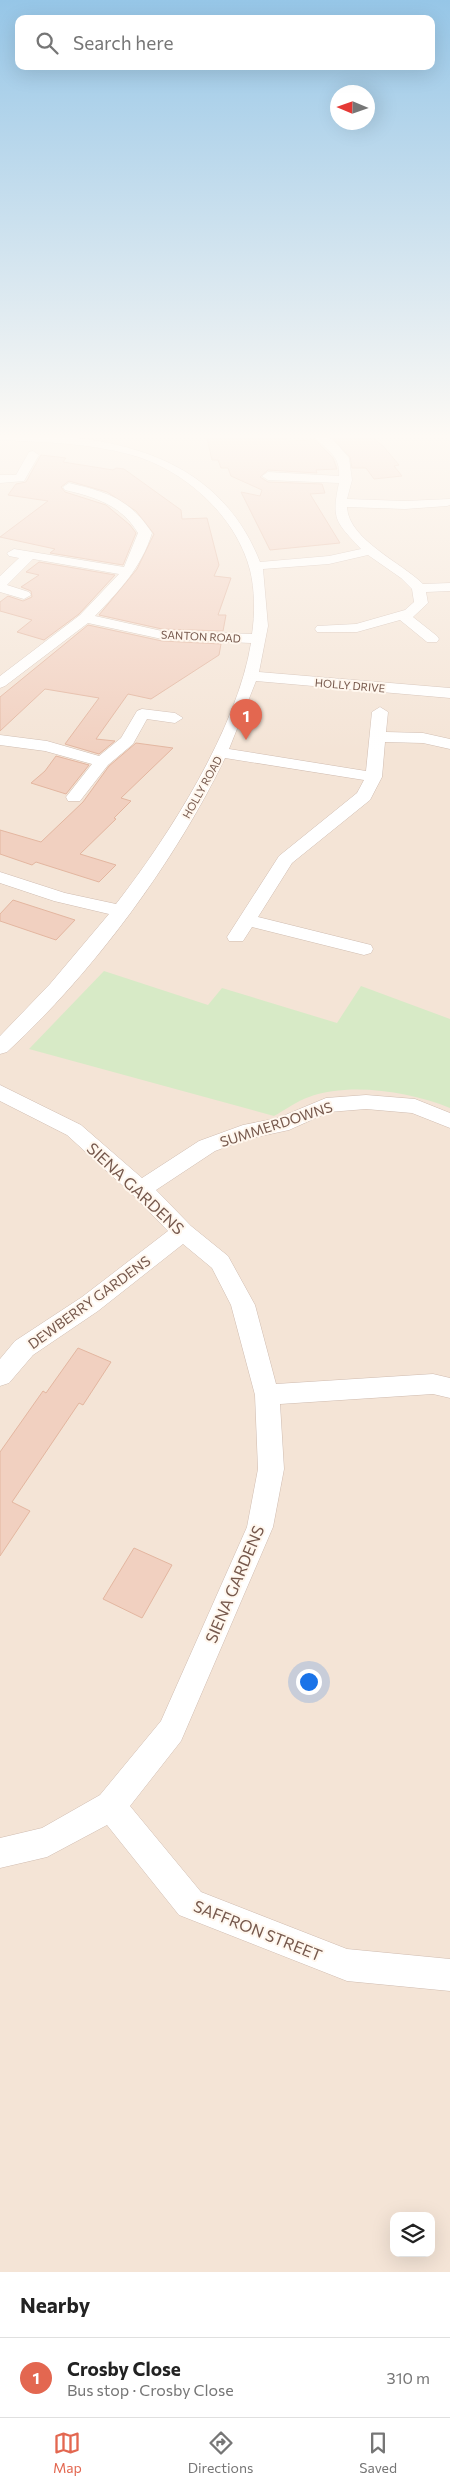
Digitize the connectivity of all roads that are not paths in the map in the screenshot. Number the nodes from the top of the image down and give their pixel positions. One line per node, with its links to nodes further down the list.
1 (143, 540): 8 (street)
2 (245, 540): 7 (street, HOLLY ROAD)
3 (361, 540): 4 (street)
4 (370, 551): 7 (street); 11 (street)
5 (14, 553): 6 (street)
6 (30, 555): 8 (street); 9 (street)
7 (256, 566): 16 (street, HOLLY ROAD)
8 (128, 572): 14 (street)
9 (0, 585): 12 (street)
10 (450, 587): 11 (street)
11 (419, 588): 13 (street)
12 (24, 595)
13 (402, 616): 15 (street); 17 (street)
14 (85, 618): 16 (street, SANTON ROAD); 19 (street)
15 (322, 629)
16 (259, 639): 18 (street, HOLLY ROAD)
17 (432, 639)
18 (250, 676): 20 (street, HOLLY DRIVE); 26 (street, HOLLY ROAD)
19 (0, 683)
20 (450, 693)
21 (380, 712): 23 (street)
22 (175, 718): 27 (street)
23 (378, 737): 25 (street); 28 (street)
24 (0, 740): 27 (street)
25 (450, 744)
26 (221, 753): 28 (street); 31 (street, HOLLY ROAD)
27 (102, 762): 29 (street)
28 (374, 777): 32 (street)
29 (74, 797)
30 (0, 877): 31 (street)
31 (122, 911): 35 (street, HOLLY ROAD)
32 (247, 920): 33 (street); 34 (street)
33 (236, 937)
34 (364, 949)
35 (0, 1047)
36 (0, 1092): 38 (street, SIENA GARDENS)
37 (450, 1121): 38 (street, SUMMERDOWNS)
38 (141, 1189): 39 (street, SIENA GARDENS)
39 (183, 1232): 40 (street, DEWBERRY GARDENS); 42 (street, SIENA GARDENS)
40 (0, 1376)
41 (450, 1388): 42 (street)
42 (267, 1395): 43 (street, SIENA GARDENS)
43 (111, 1806): 44 (street, SIENA GARDENS); 45 (street, SAFFRON STREET)
44 (0, 1853)
45 (450, 1976)

